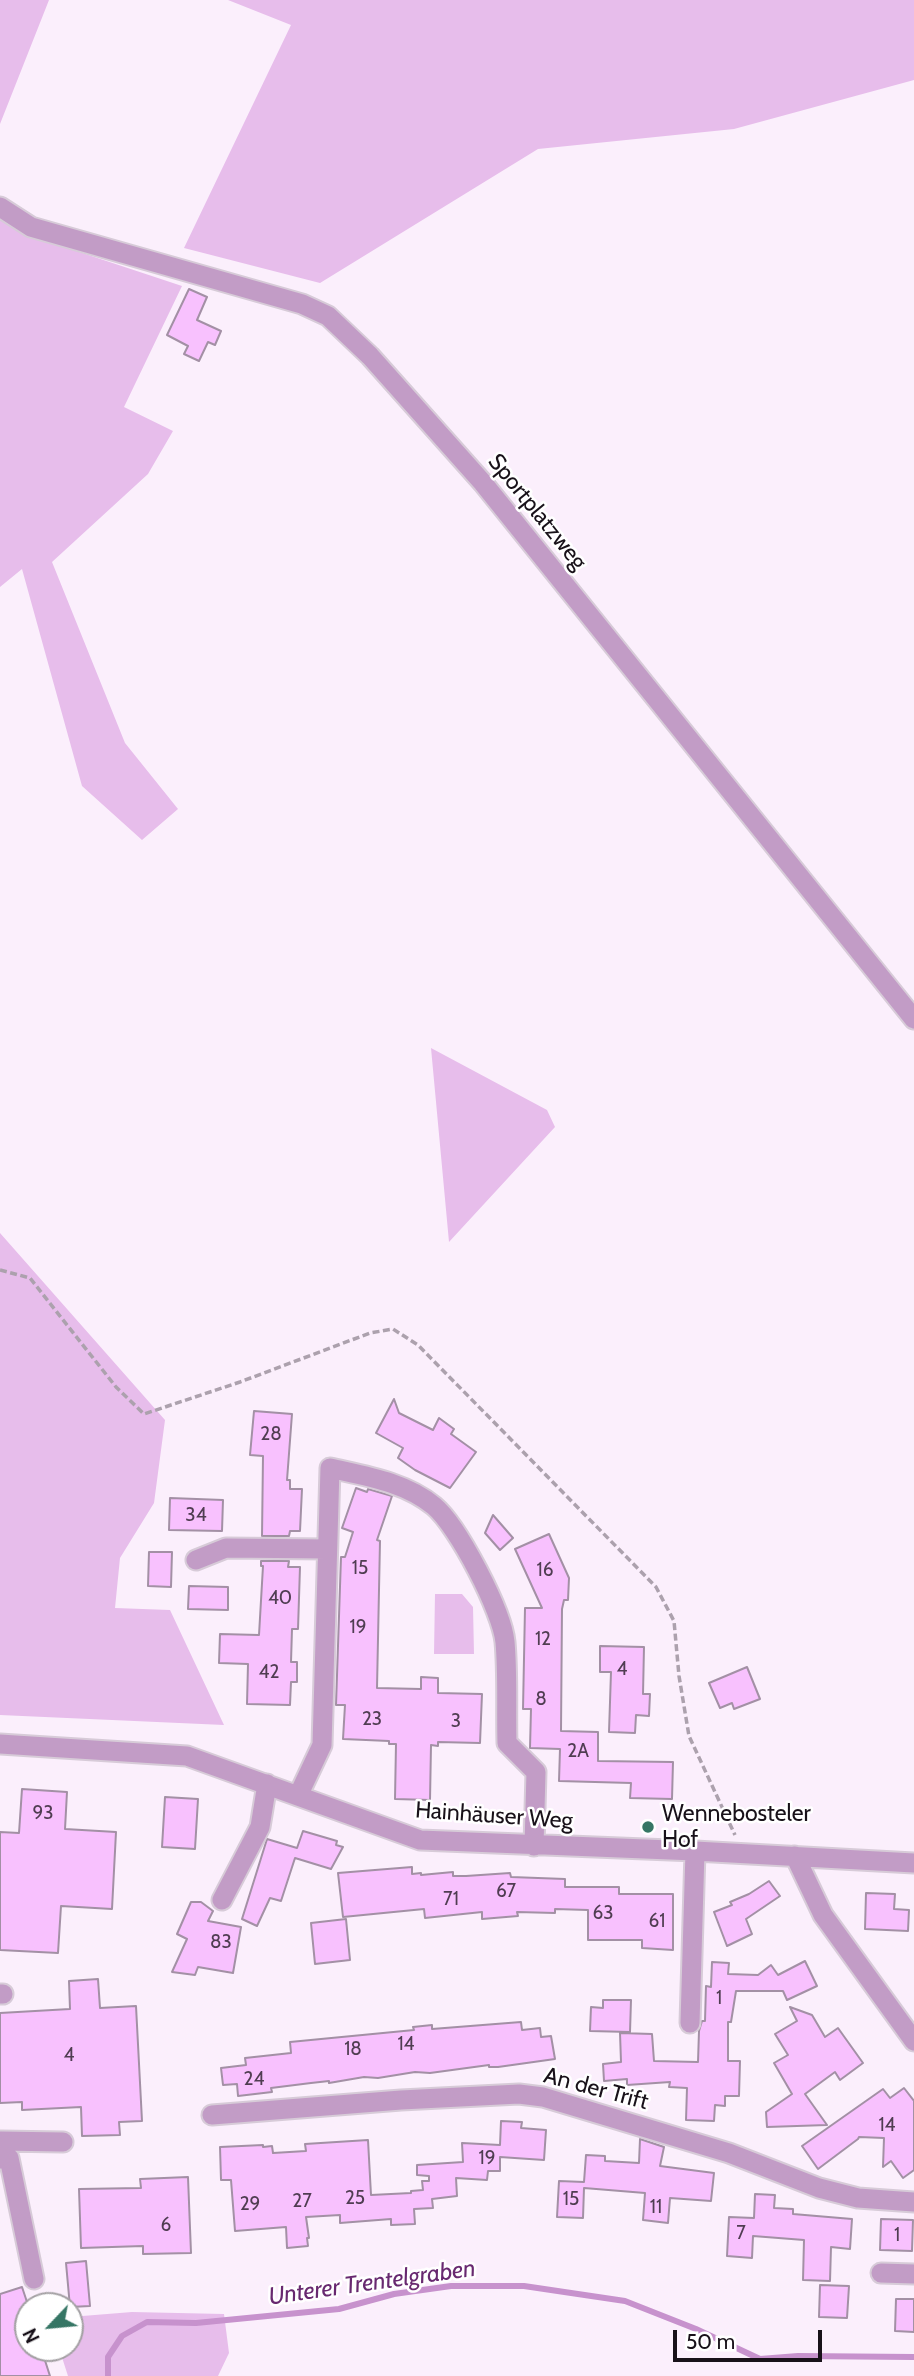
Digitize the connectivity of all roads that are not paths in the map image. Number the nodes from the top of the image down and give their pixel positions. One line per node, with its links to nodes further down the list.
1 (0, 207): 2 (street, Sportplatzweg)
2 (914, 1019)
3 (327, 1549): 4 (street); 7 (street); 8 (street)
4 (196, 1560)
5 (0, 1744): 6 (street, Hainhäuser Weg)
6 (267, 1784): 7 (street, Hainhäuser Weg); 12 (street)
7 (298, 1796): 8 (street, Hainhäuser Weg)
8 (534, 1846): 9 (street, Hainhäuser Weg)
9 (695, 1851): 10 (street, Hainhäuser Weg); 13 (street)
10 (795, 1856): 11 (street, Hainhäuser Weg); 14 (street)
11 (914, 1863)
12 (222, 1900)
13 (690, 2023)
14 (914, 2041)
15 (212, 2115): 19 (street, An der Trift)
16 (0, 2141): 17 (street)
17 (63, 2142)
18 (0, 2159): 22 (street)
19 (914, 2202)
20 (881, 2273): 21 (street)
21 (914, 2274)
22 (34, 2279)

